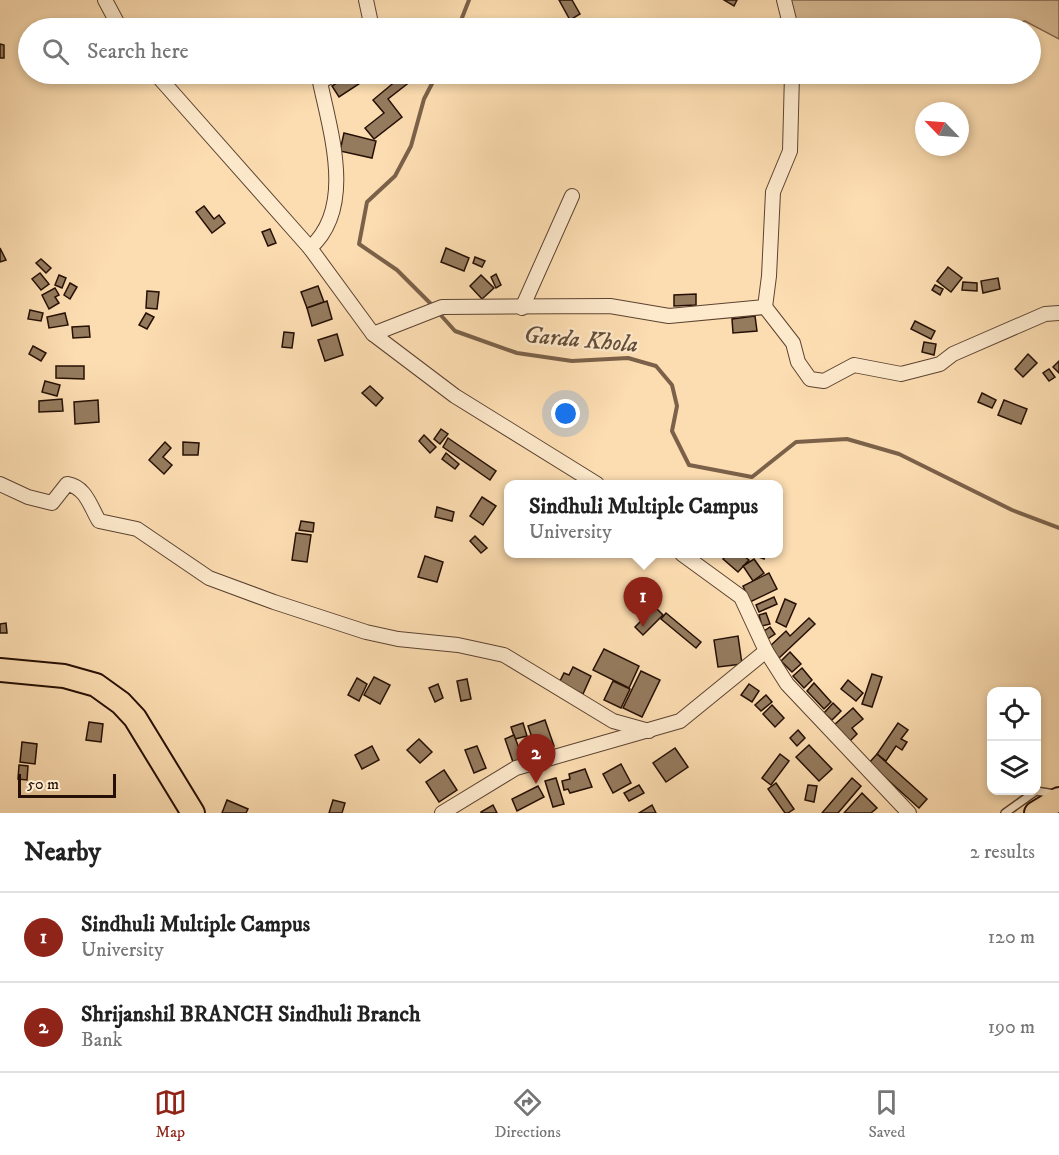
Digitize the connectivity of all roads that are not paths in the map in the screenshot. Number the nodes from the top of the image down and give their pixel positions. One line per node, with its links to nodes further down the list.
1 (105, 0): 4 (street)
2 (366, 0): 5 (street)
3 (784, 0): 6 (street)
4 (115, 18)
5 (370, 18)
6 (788, 18)
7 (165, 84): 11 (street)
8 (320, 84): 11 (street)
9 (792, 84): 12 (street)
10 (572, 196): 13 (street)
11 (309, 248): 15 (street)
12 (765, 307): 13 (street); 14 (street)
13 (522, 308): 15 (street)
14 (1059, 313)
15 (373, 334): 16 (street)
16 (591, 480)
17 (0, 484): 21 (street)
18 (687, 558): 19 (street)
19 (766, 651): 21 (street); 26 (street)
20 (0, 670): 24 (highway)
21 (649, 731): 25 (street)
22 (1059, 794): 27 (lane)
23 (1059, 799): 28 (highway)
24 (193, 813)
25 (442, 813)
26 (909, 813)
27 (1005, 813)
28 (1036, 813)

